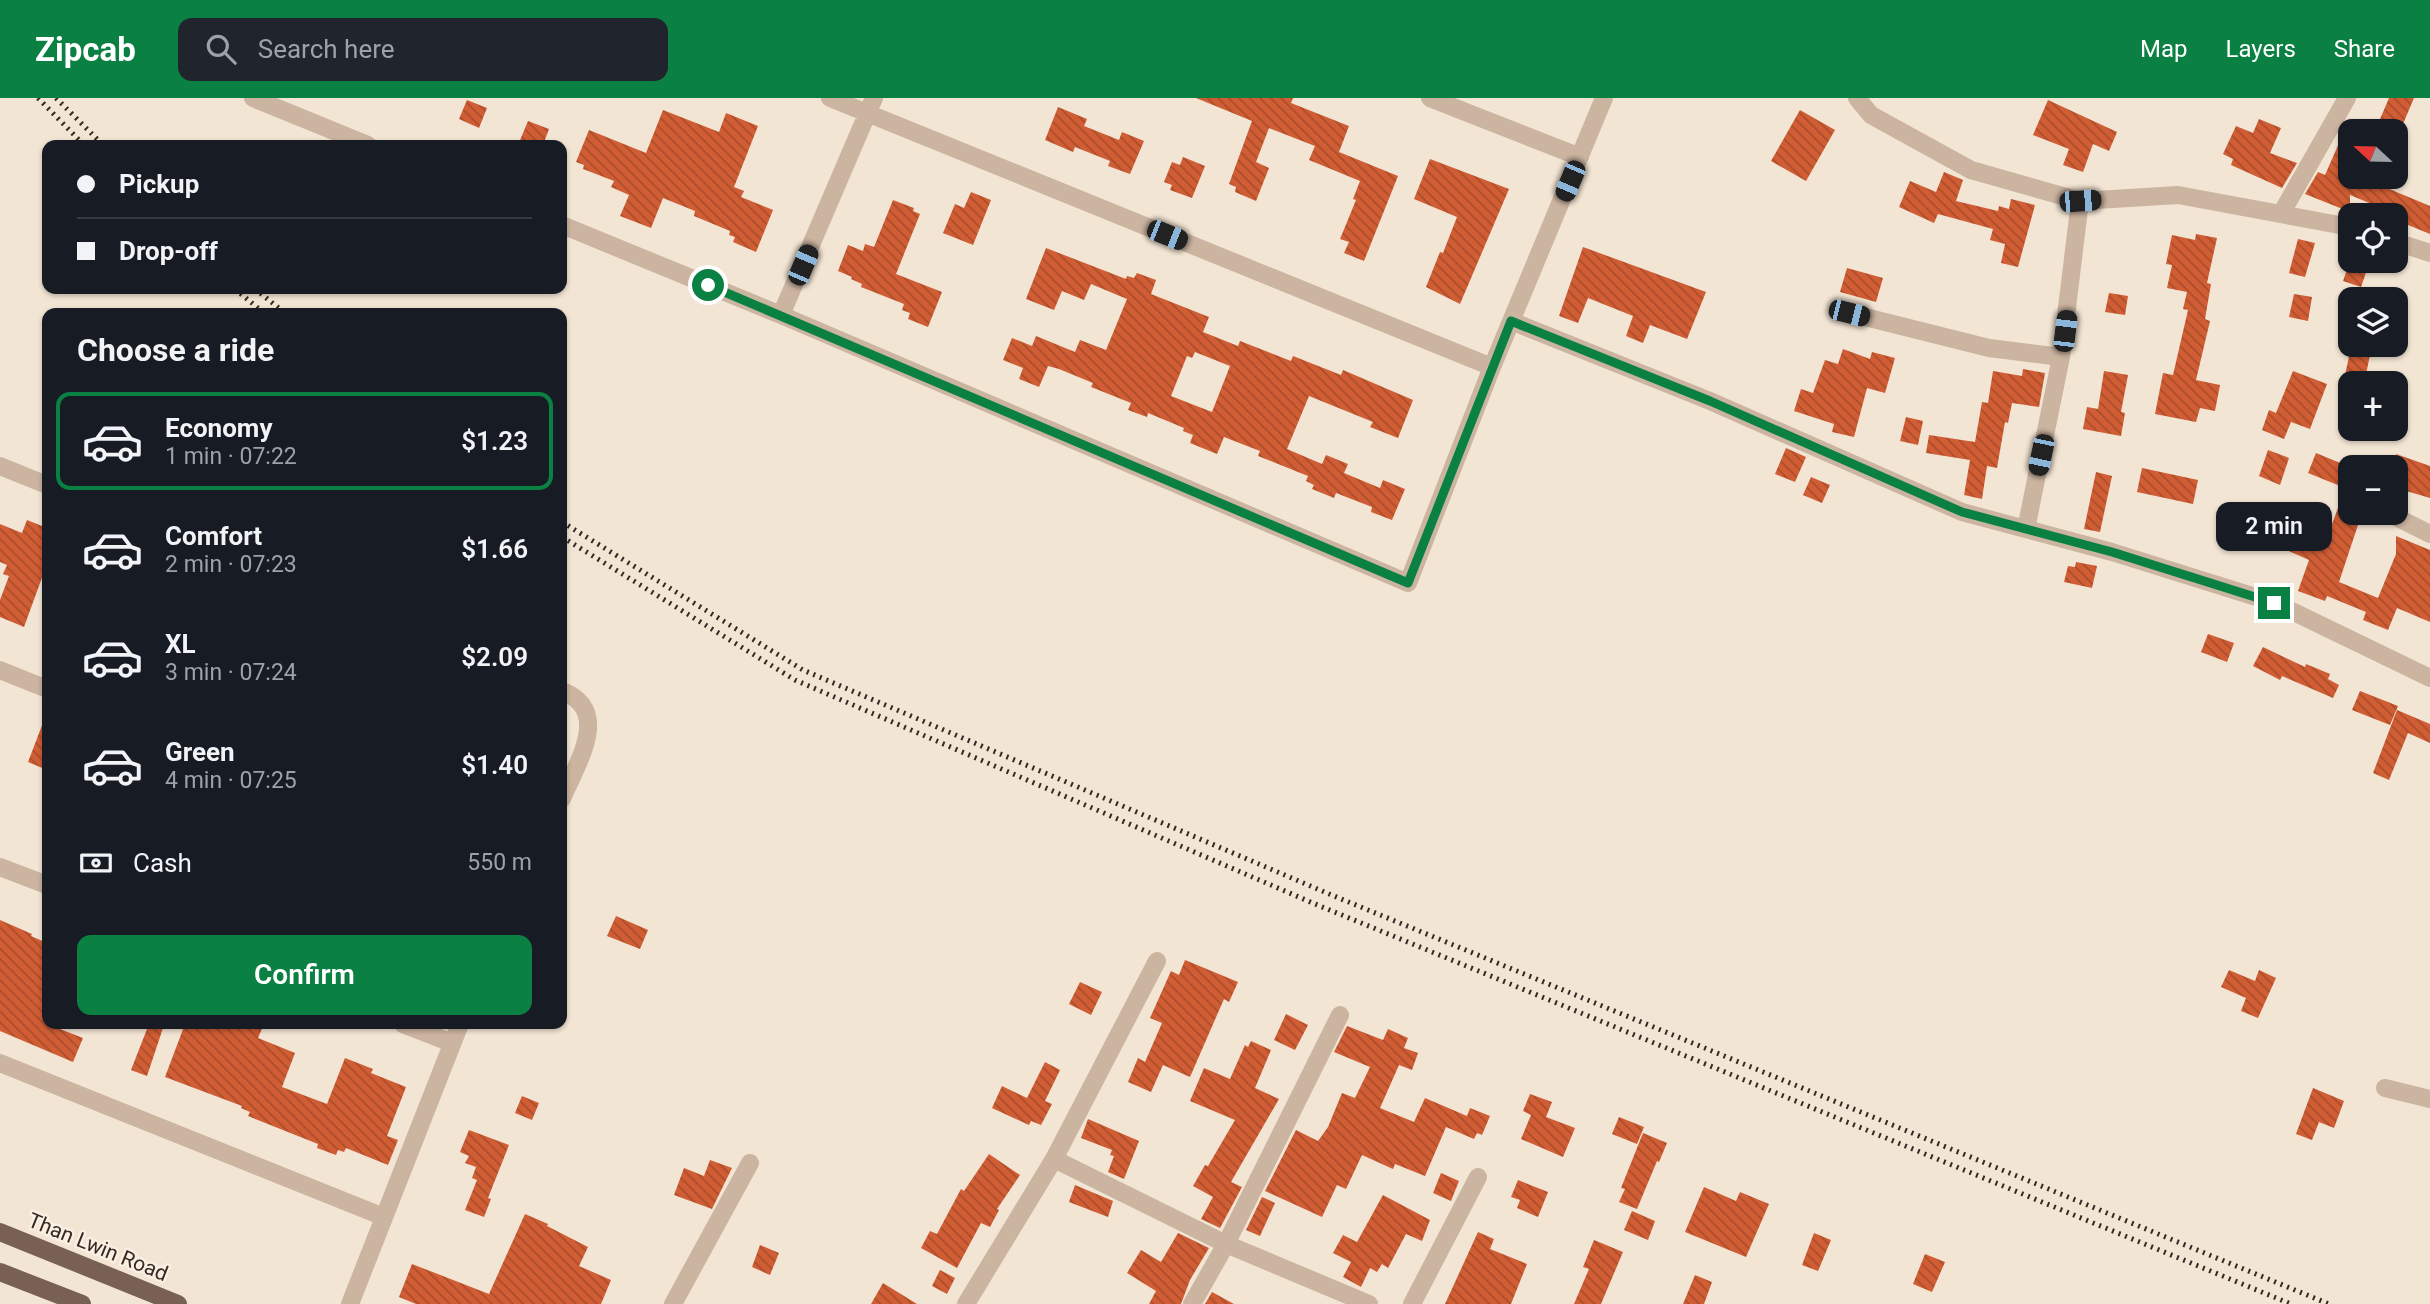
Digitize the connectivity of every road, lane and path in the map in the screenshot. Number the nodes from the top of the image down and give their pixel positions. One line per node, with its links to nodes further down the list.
1 (253, 98): 8 (street)
2 (830, 98): 7 (street)
3 (1430, 98): 9 (street)
4 (1604, 98): 9 (street)
5 (1857, 98): 10 (street)
6 (2347, 98): 11 (street)
7 (871, 105): 17 (street); 20 (street)
8 (356, 140)
9 (1580, 157): 18 (street)
10 (2080, 201): 11 (street); 19 (street)
11 (2281, 214): 12 (street)
12 (2338, 225)
13 (567, 227): 17 (street)
14 (2408, 246): 15 (street)
15 (2430, 253)
16 (1849, 313): 19 (street)
17 (781, 315): 20 (street)
18 (1511, 321): 20 (street); 24 (street)
19 (2062, 357): 24 (street)
20 (1492, 368)
21 (0, 466): 22 (street)
22 (42, 483)
23 (2408, 523): 25 (street)
24 (2026, 529): 27 (street)
25 (2430, 534)
26 (0, 670): 28 (street)
27 (2430, 678)
28 (42, 687)
29 (567, 694): 30 (street)
30 (567, 787)
31 (0, 867): 32 (street)
32 (42, 883)
33 (1157, 961): 41 (street)
34 (1340, 1015): 46 (street)
35 (416, 1029): 37 (street)
36 (458, 1029): 37 (street)
37 (452, 1043): 44 (street)
38 (0, 1063): 44 (street)
39 (2385, 1088): 40 (street)
40 (2430, 1099)
41 (1054, 1159): 46 (street); 52 (street)
42 (750, 1163): 51 (street)
43 (1478, 1177): 55 (street)
44 (384, 1217): 50 (street)
45 (0, 1232): 49 (main road, Than Lwin Road)
46 (1226, 1244): 53 (street); 54 (street)
47 (0, 1272): 48 (main road)
48 (82, 1304)
49 (178, 1304)
50 (350, 1304)
51 (673, 1304)
52 (966, 1304)
53 (1192, 1304)
54 (1369, 1304)
55 (1412, 1304)

